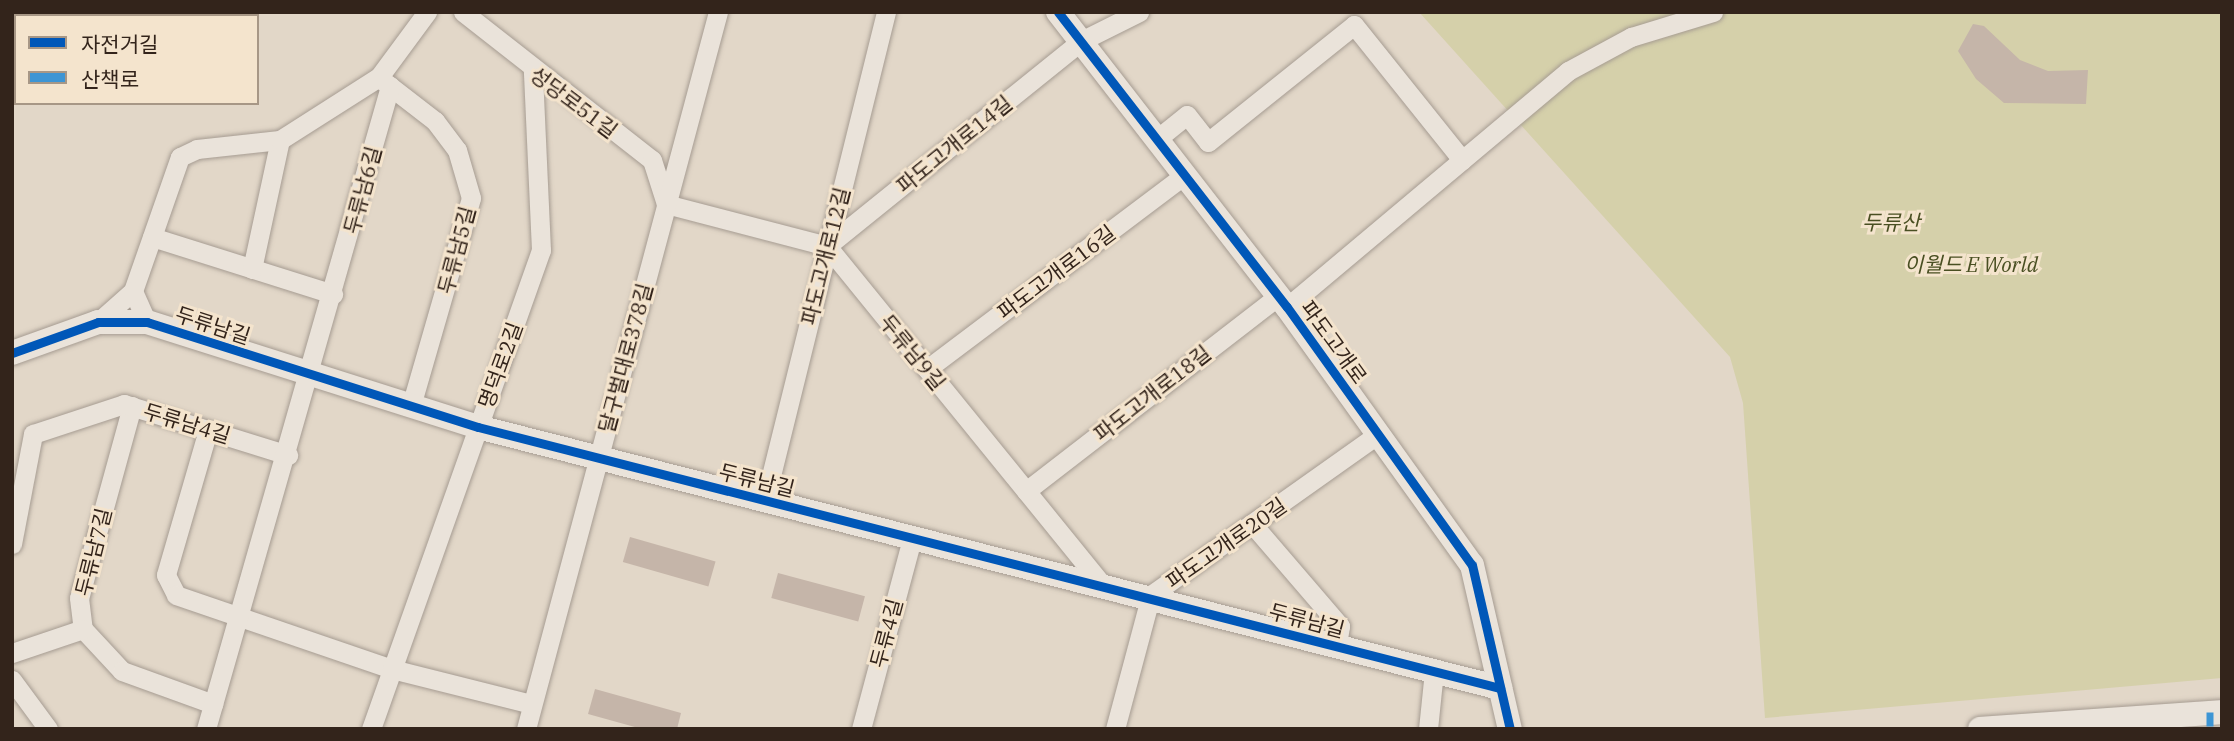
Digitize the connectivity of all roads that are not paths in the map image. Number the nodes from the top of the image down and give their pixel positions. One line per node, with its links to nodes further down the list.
1 (427, 12): 11 (street, 두류남6길)
2 (463, 12): 10 (street, 성당로51길)
3 (718, 12): 16 (street, 달구벌대로378길)
4 (886, 12): 18 (street, 파도고개로12길)
5 (1058, 12): 9 (street, 파도고개로)
6 (1139, 12): 9 (street, 파도고개로14길)
7 (1713, 12): 14 (street, 파도고개로18길)
8 (1349, 19): 12 (street); 14 (street)
9 (1081, 41): 12 (street, 파도고개로); 18 (street, 파도고개로14길)
10 (533, 71): 16 (street, 성당로51길); 30 (street, 명덕로2길)
11 (384, 81): 13 (street); 21 (street, 두류남6길); 29 (street, 두류남5길)
12 (1157, 139): 15 (street, 파도고개로)
13 (280, 140): 17 (street); 19 (street)
14 (1462, 160): 22 (street, 파도고개로18길)
15 (1184, 175): 22 (street, 파도고개로); 26 (street, 파도고개로16길)
16 (666, 204): 18 (street); 34 (street, 달구벌대로378길)
17 (152, 237): 19 (street); 20 (street)
18 (827, 246): 26 (street, 두류남9길); 36 (street, 파도고개로12길)
19 (252, 269): 21 (street)
20 (133, 291): 23 (street); 24 (street)
21 (333, 295): 27 (street, 두류남6길)
22 (1283, 302): 32 (street, 파도고개로); 35 (street, 파도고개로18길)
23 (98, 322): 24 (street, 두류남길); 25 (street, 두류남길)
24 (147, 322): 27 (street, 두류남길)
25 (12, 353)
26 (927, 369): 35 (street, 두류남9길)
27 (310, 374): 29 (street, 두류남길); 33 (street)
28 (132, 406): 31 (street, 두류남4길); 39 (street, 두류남4길); 43 (street, 두류남7길)
29 (411, 406): 30 (street, 두류남길)
30 (478, 427): 34 (street, 두류남길); 46 (street, 명덕로2길)
31 (208, 430): 33 (street, 두류남4길); 42 (street)
32 (1378, 433): 37 (street, 파도고개로20길); 49 (street, 파도고개로)
33 (288, 454): 42 (street)
34 (599, 457): 36 (street, 두류남길); 51 (street, 달구벌대로378길)
35 (1026, 491): 40 (street, 두류남9길)
36 (765, 500): 38 (street, 두류남길)
37 (1254, 526): 41 (street, 파도고개로20길); 44 (street, 두류남길)
38 (912, 538): 40 (street, 두류남길); 60 (street, 두류4길)
39 (12, 544)
40 (1103, 586): 41 (street, 두류남길)
41 (1151, 596): 44 (street, 두류남길); 61 (street, 파도고개로20길)
42 (239, 619): 46 (street); 50 (street)
43 (83, 629): 45 (street); 50 (street)
44 (1337, 646): 47 (street, 두류남길)
45 (12, 653)
46 (392, 669): 51 (street); 58 (street, 명덕로2길)
47 (1434, 671): 49 (street, 두류남길); 62 (street)
48 (12, 681): 56 (street)
49 (1500, 688): 63 (street, 파도고개로)
50 (213, 704): 57 (street)
51 (531, 704): 59 (street, 달구벌대로378길)
52 (2214, 718): 53 (street)
53 (2143, 723): 54 (street)
54 (2103, 724): 55 (street)
55 (1988, 728): 64 (street)
56 (48, 729)
57 (206, 729)
58 (371, 729)
59 (526, 729)
60 (861, 729)
61 (1115, 729)
62 (1428, 729)
63 (1510, 729)
64 (1980, 729)

